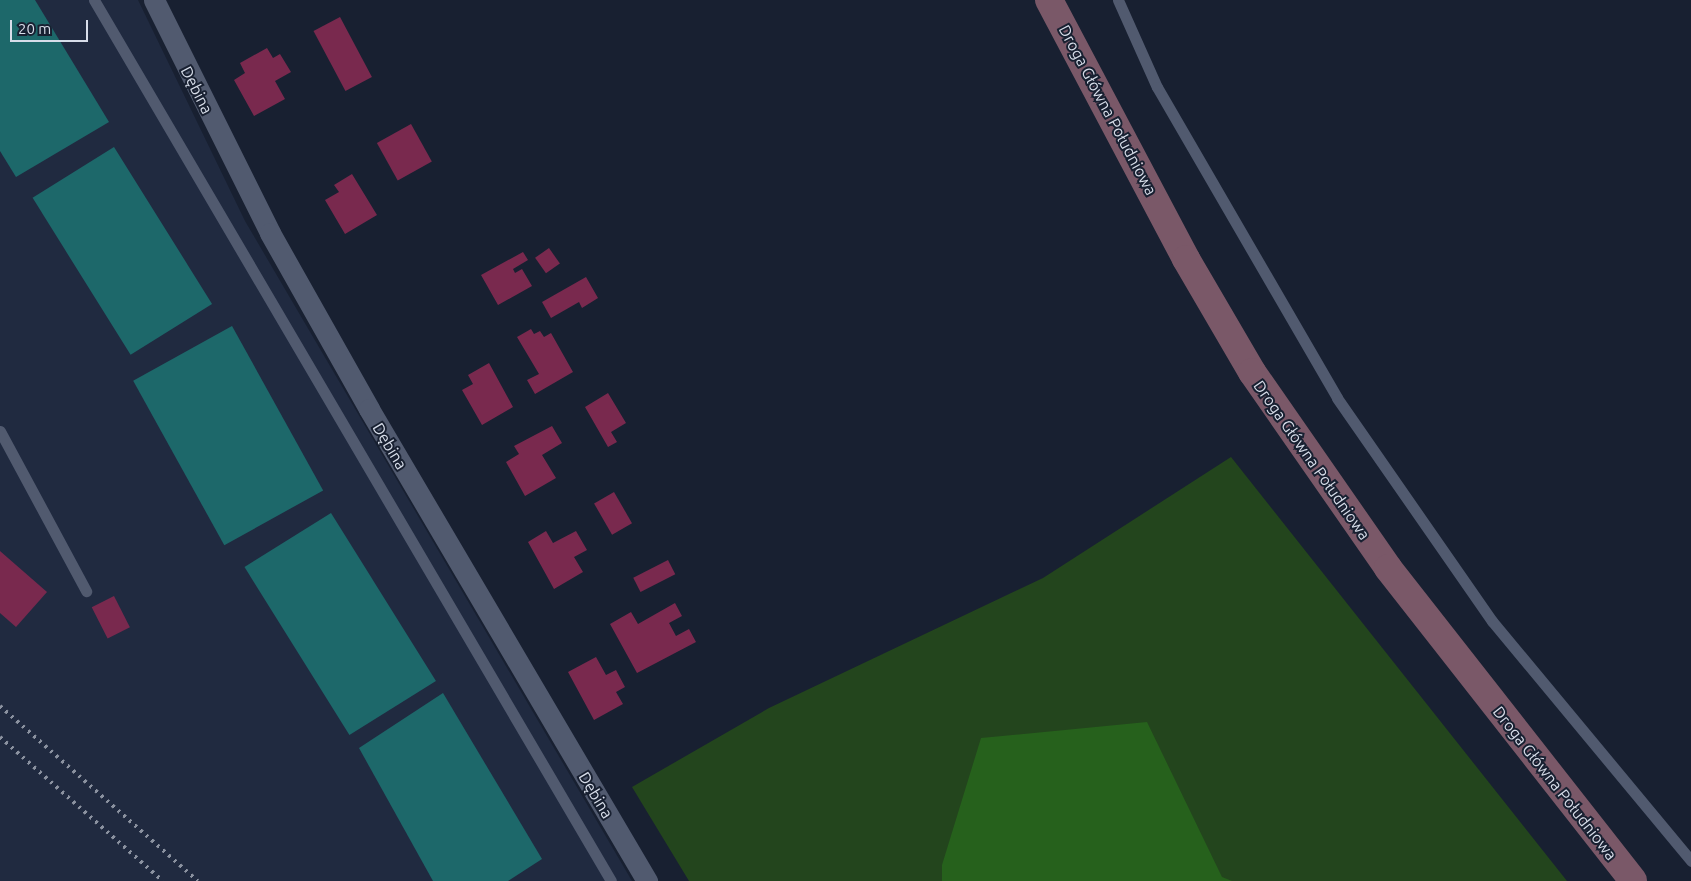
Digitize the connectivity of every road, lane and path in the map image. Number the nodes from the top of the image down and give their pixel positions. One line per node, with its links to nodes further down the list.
1 (94, 0): 8 (lane)
2 (154, 0): 9 (street, Dębina)
3 (1050, 0): 10 (main road, Droga Główna Południowa)
4 (1118, 0): 7 (lane)
5 (0, 431): 6 (lane)
6 (86, 592)
7 (1691, 861)
8 (611, 881)
9 (647, 881)
10 (1633, 881)

